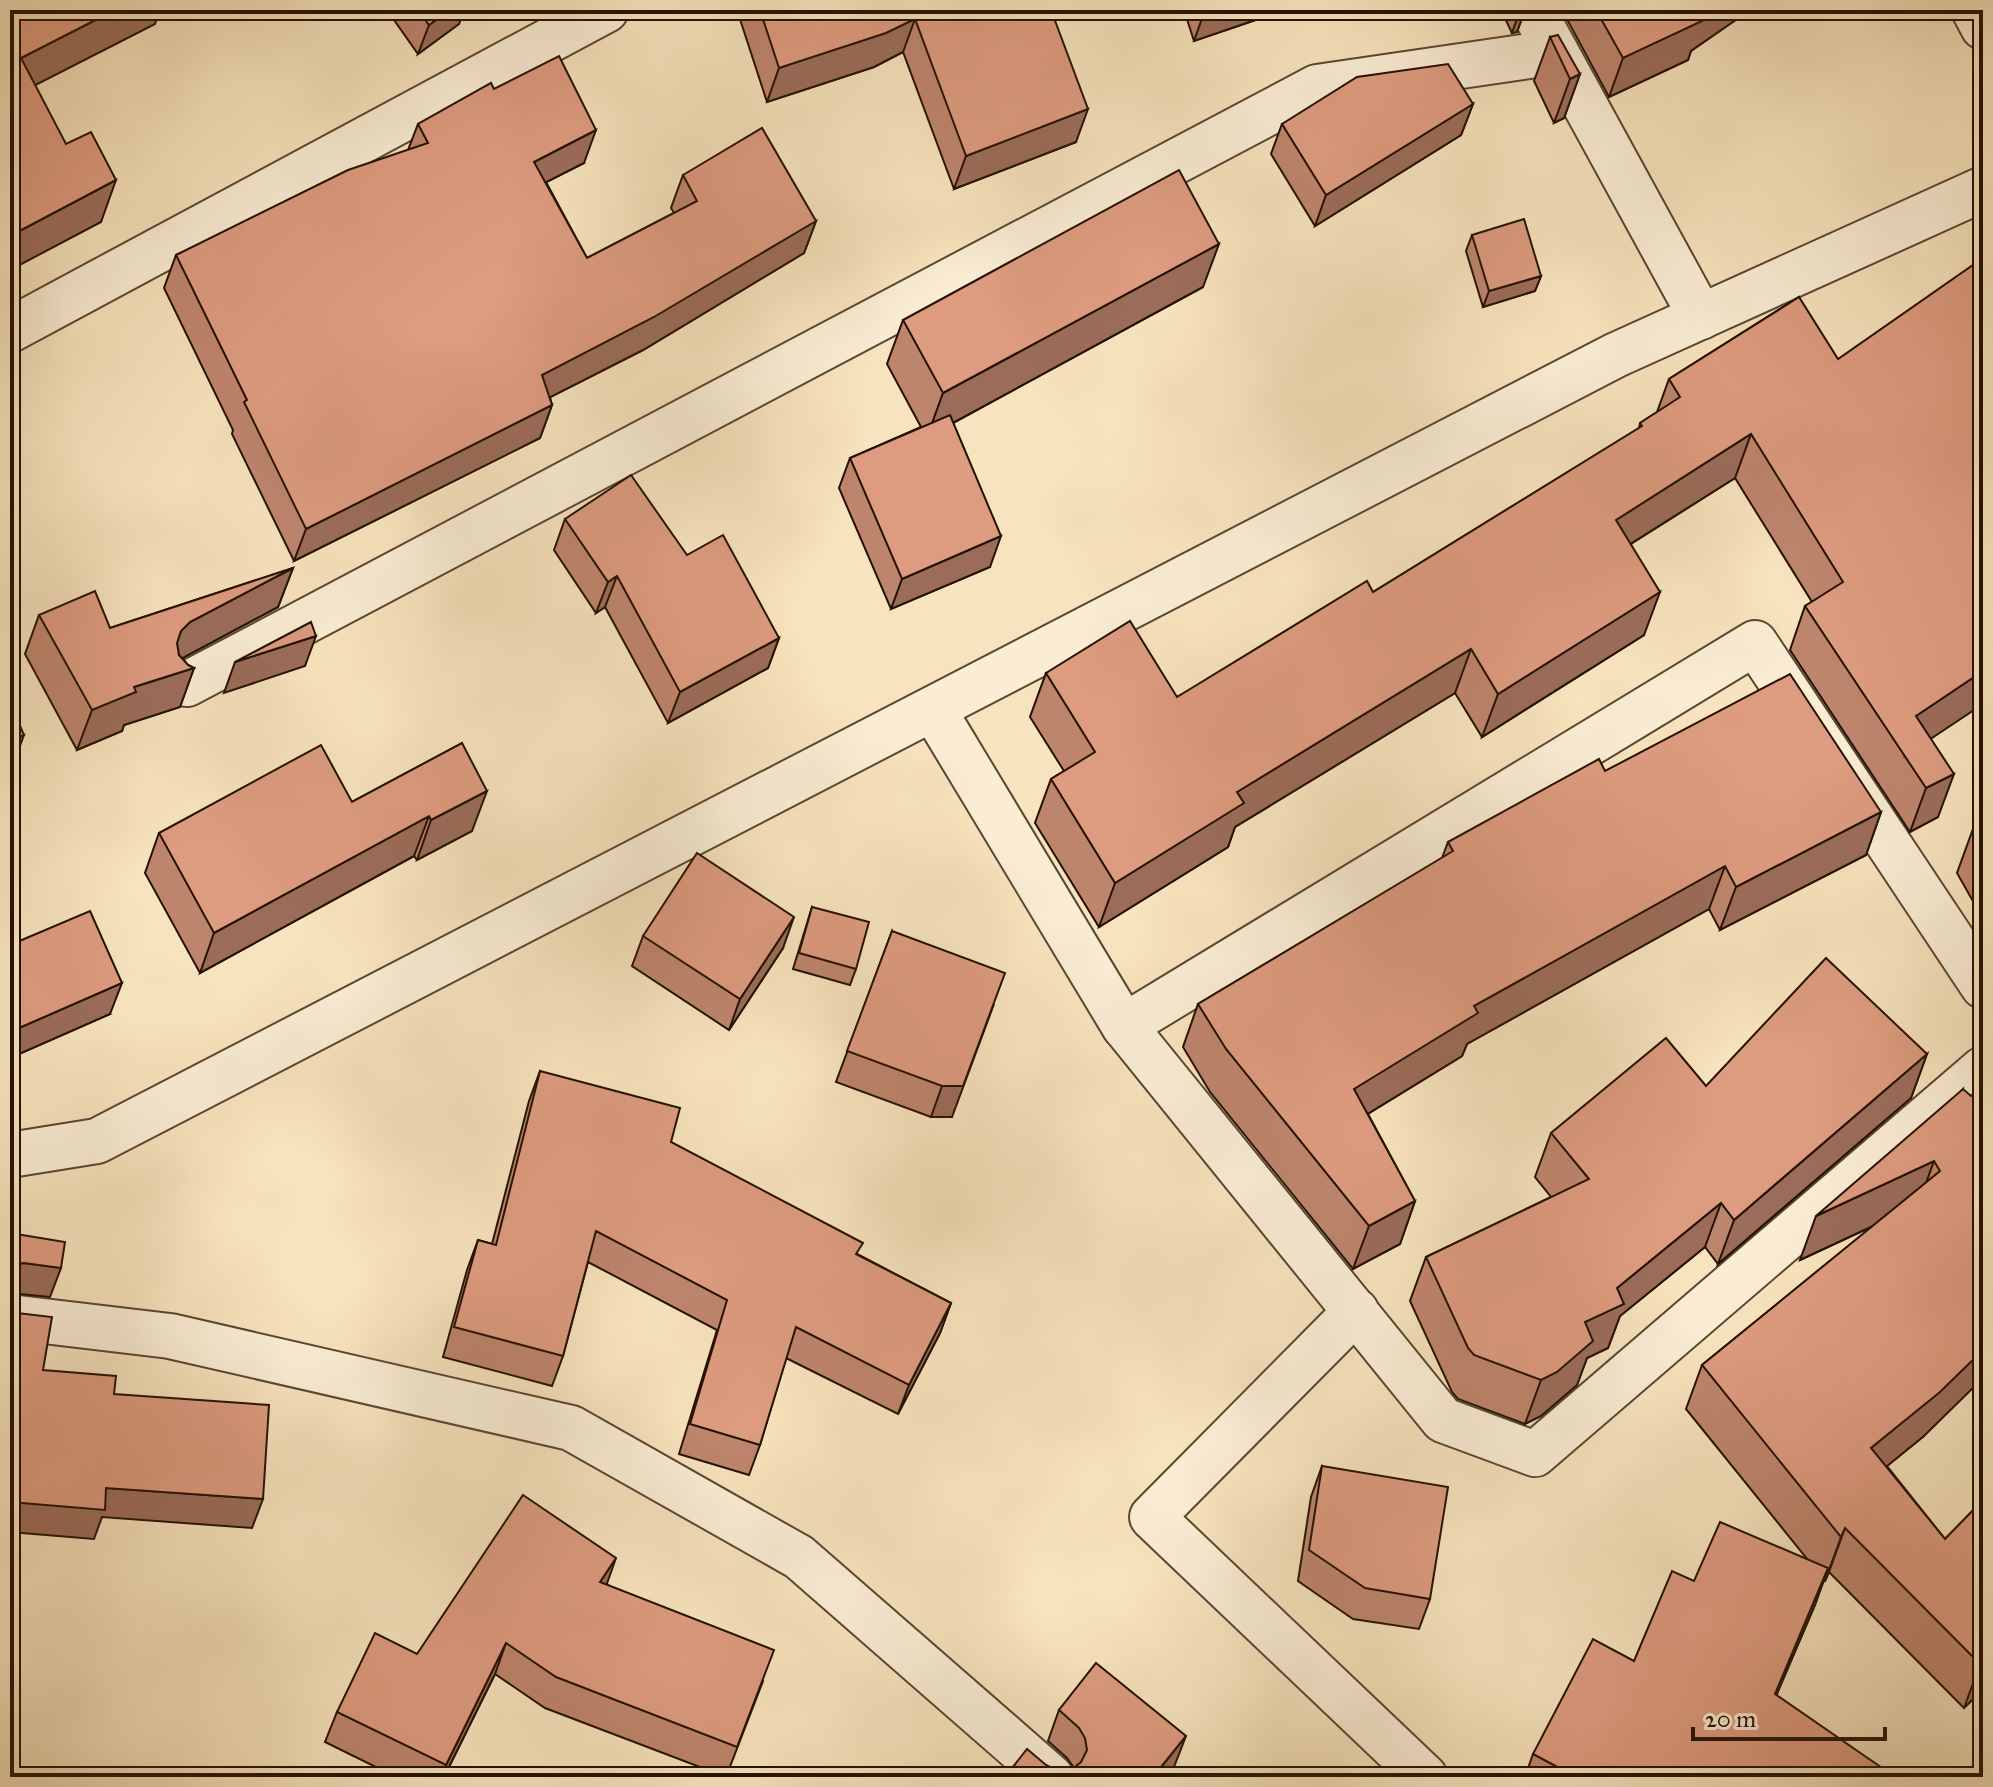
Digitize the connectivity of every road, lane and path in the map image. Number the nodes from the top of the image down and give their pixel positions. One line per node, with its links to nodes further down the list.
1 (606, 10): 8 (street)
2 (1533, 10): 5 (street)
3 (1974, 10): 4 (street)
4 (1983, 27)
5 (1556, 52): 7 (street); 9 (street)
6 (1983, 189): 7 (street)
7 (1701, 317): 10 (street)
8 (10, 330)
9 (187, 684)
10 (933, 709): 12 (street); 14 (street)
11 (1983, 986): 12 (street)
12 (1124, 1026): 15 (street)
13 (1983, 1069): 15 (street)
14 (10, 1155)
15 (1356, 1311): 18 (street)
16 (10, 1317): 17 (street)
17 (1051, 1777)
18 (1425, 1777)

